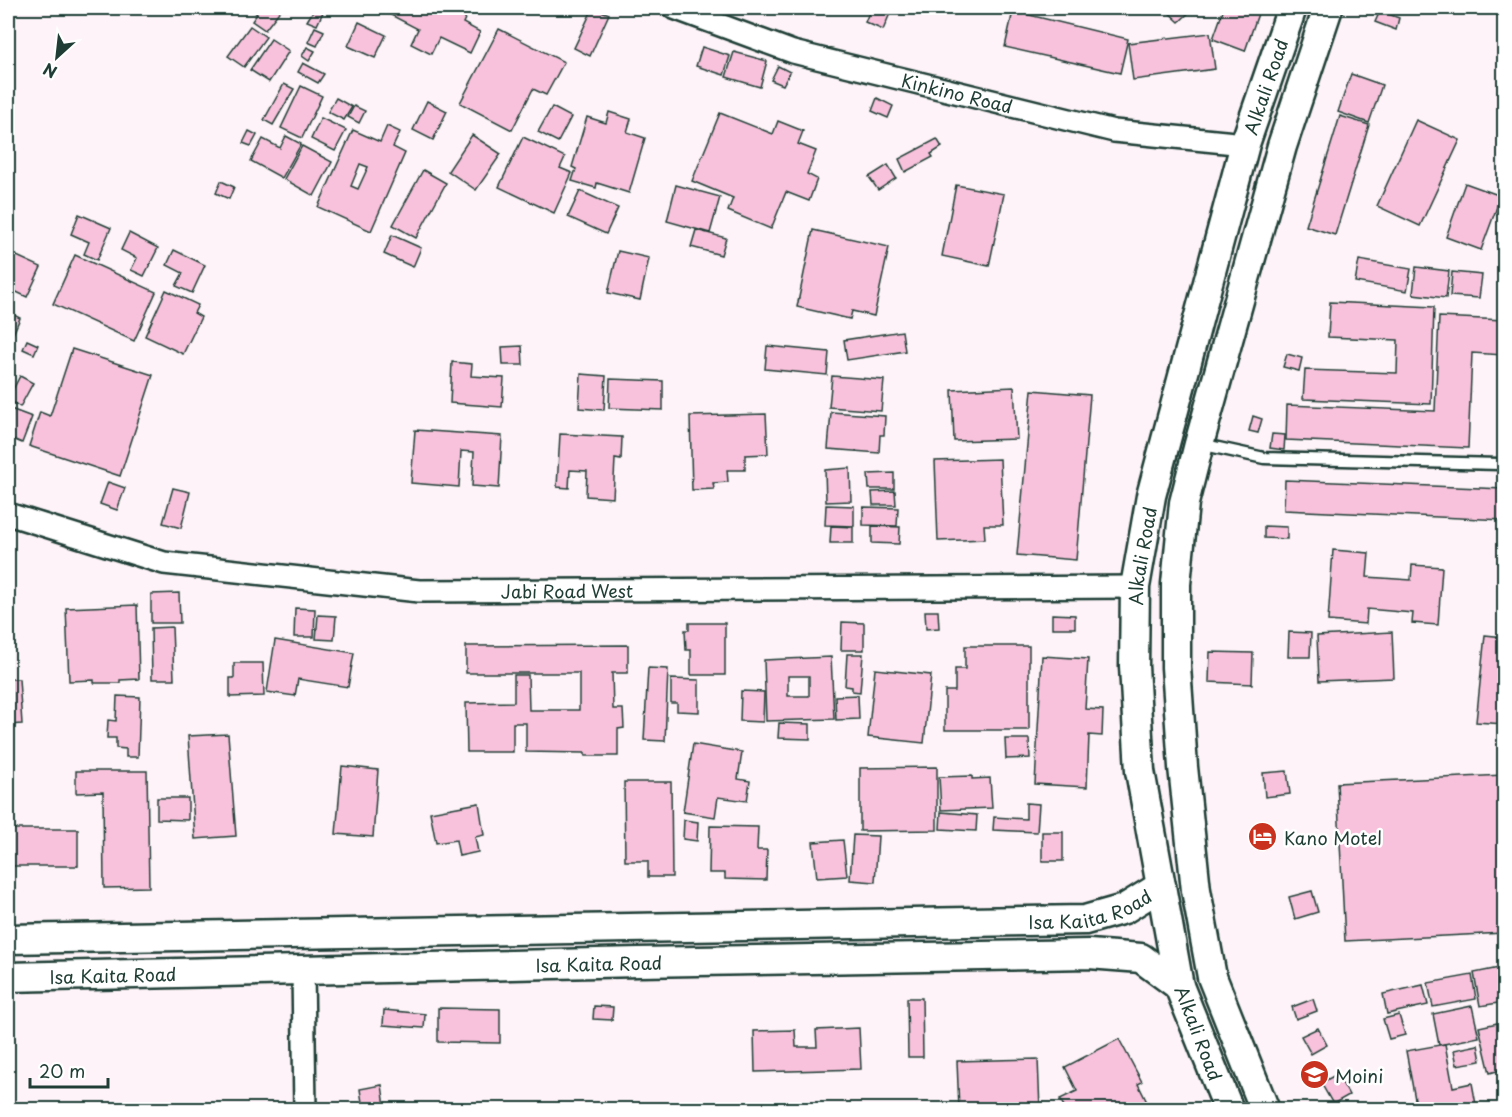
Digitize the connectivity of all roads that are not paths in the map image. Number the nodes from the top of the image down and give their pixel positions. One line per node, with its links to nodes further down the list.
1 (675, 8): 4 (street, Kinkino Road)
2 (1292, 8): 4 (main road, Alkali Road)
3 (1328, 8): 5 (main road, Alkali Road)
4 (1245, 144): 8 (main road, Alkali Road)
5 (1199, 444): 6 (lane); 18 (main road, Alkali Road)
6 (1499, 465)
7 (8, 514): 8 (street, Jabi Road West)
8 (1135, 587): 9 (main road, Alkali Road)
9 (1161, 886): 10 (main road, Isa Kaita Road); 15 (main road, Alkali Road)
10 (635, 928): 11 (main road, Isa Kaita Road); 12 (main road)
11 (8, 939)
12 (639, 962): 13 (main road, Isa Kaita Road); 15 (main road, Isa Kaita Road)
13 (303, 970): 14 (main road, Isa Kaita Road); 16 (street)
14 (8, 977)
15 (1179, 986): 17 (main road, Alkali Road)
16 (305, 1110)
17 (1229, 1110)
18 (1265, 1110)

